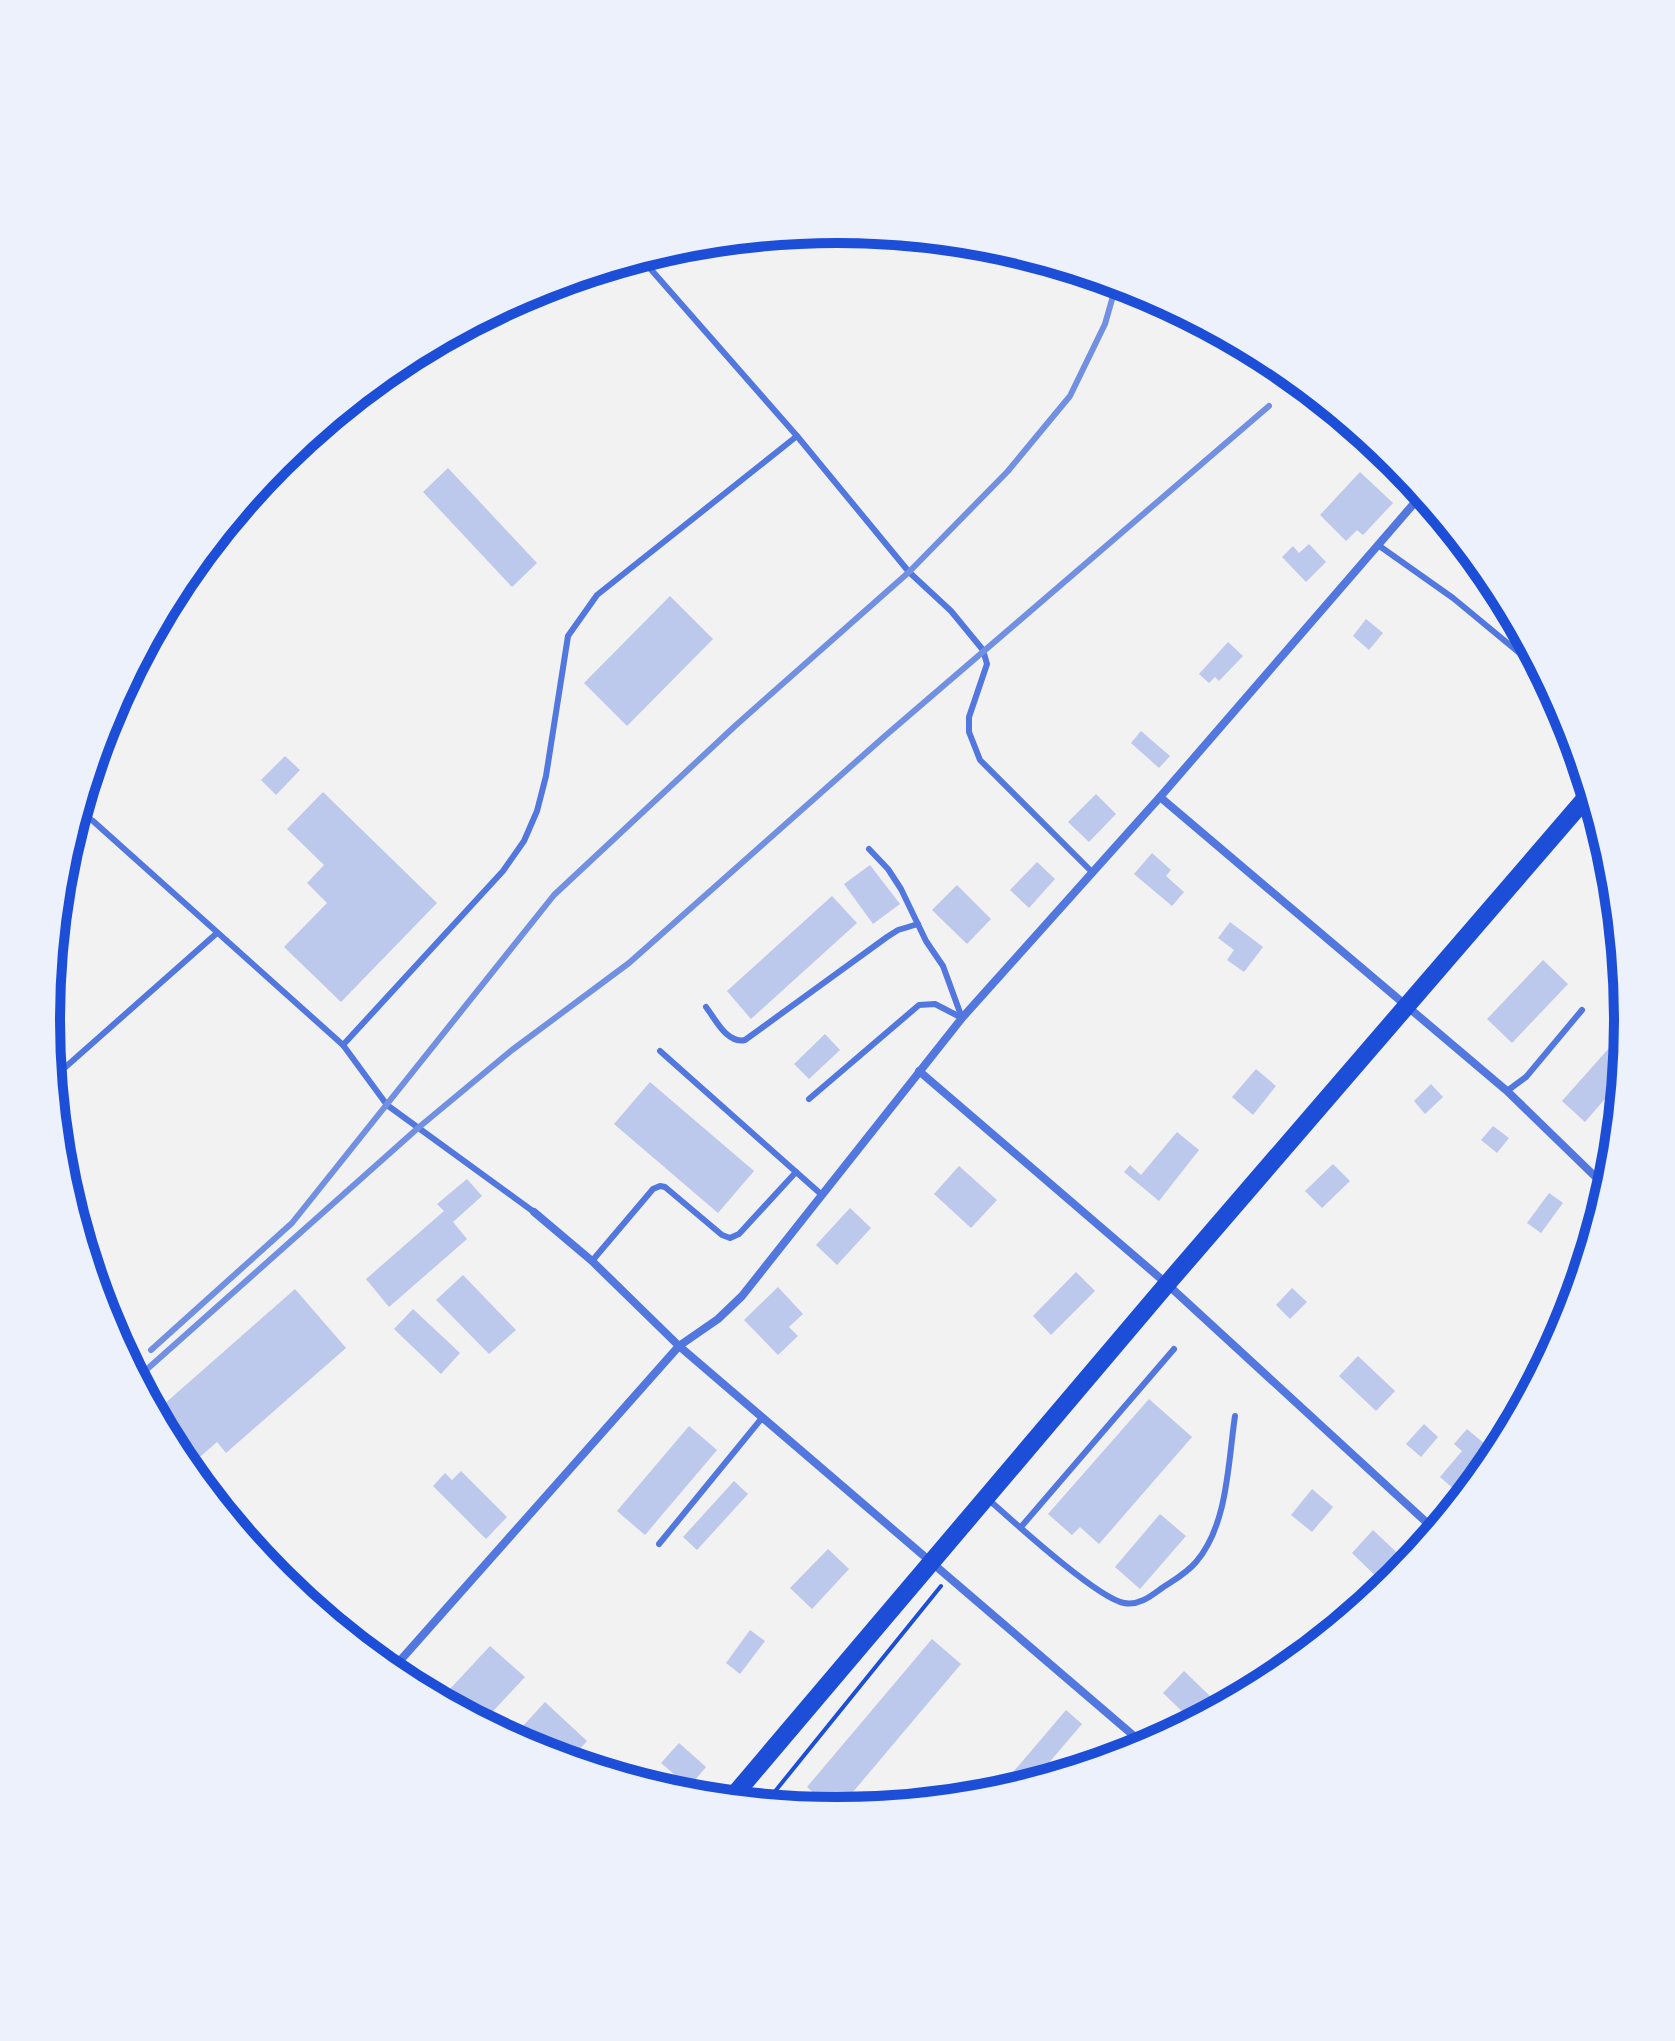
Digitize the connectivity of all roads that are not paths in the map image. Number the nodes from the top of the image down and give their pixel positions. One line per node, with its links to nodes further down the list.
1 (648, 266): 2 (lane)
2 (797, 436): 10 (lane); 17 (lane)
3 (1416, 501): 4 (street)
4 (1378, 545): 5 (lane); 6 (street)
5 (1524, 657)
6 (1160, 797): 10 (street); 13 (street)
7 (1583, 801): 13 (main road)
8 (87, 817): 12 (lane)
9 (869, 849): 11 (lane)
10 (1093, 873): 16 (street)
11 (918, 924): 14 (lane); 16 (lane)
12 (217, 933): 17 (lane); 19 (lane)
13 (1408, 1006): 21 (street); 28 (main road)
14 (706, 1007)
15 (1582, 1010): 21 (lane)
16 (962, 1018): 20 (street); 22 (lane)
17 (343, 1045): 26 (lane)
18 (660, 1051): 23 (lane)
19 (62, 1070)
20 (919, 1071): 25 (street); 28 (street)
21 (1507, 1091): 24 (street)
22 (809, 1099)
23 (796, 1172): 25 (lane); 27 (lane)
24 (1598, 1180)
25 (822, 1195): 29 (street)
26 (534, 1212): 27 (street)
27 (592, 1261): 29 (street)
28 (1167, 1284): 33 (main road); 34 (street)
29 (679, 1346): 32 (street); 38 (street)
30 (1174, 1349): 35 (lane)
31 (1235, 1416): 35 (lane)
32 (762, 1418): 36 (lane); 37 (street)
33 (986, 1498): 35 (lane); 37 (main road)
34 (1429, 1525)
35 (1021, 1527)
36 (659, 1544)
37 (930, 1563): 39 (street); 40 (main road)
38 (399, 1662)
39 (1137, 1738)
40 (737, 1791)

